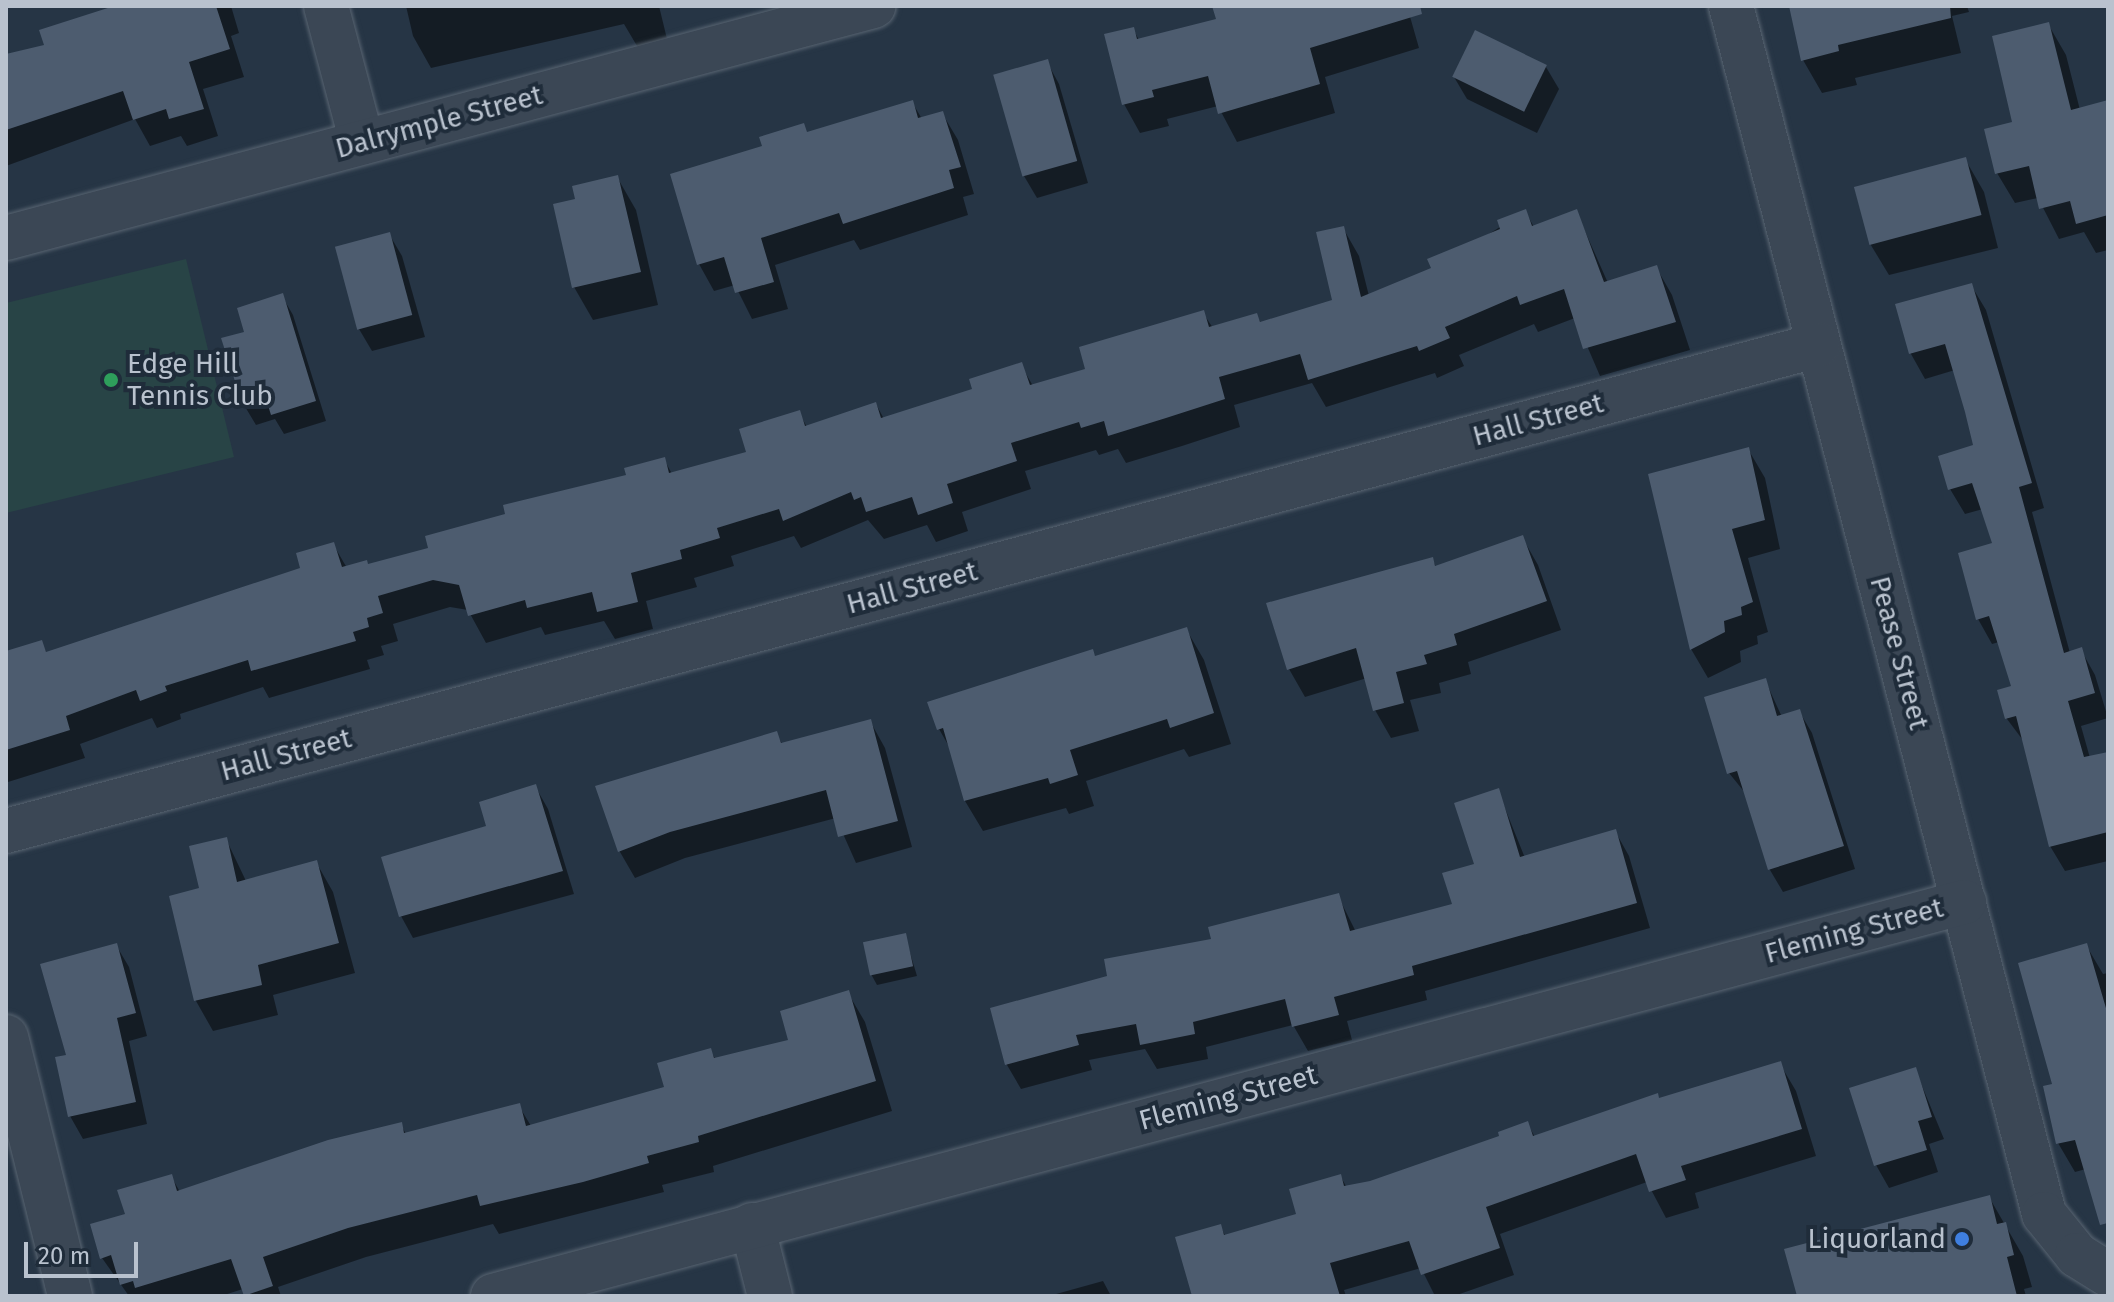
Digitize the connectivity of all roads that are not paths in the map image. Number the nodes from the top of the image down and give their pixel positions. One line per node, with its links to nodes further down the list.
1 (326, 6): 4 (street)
2 (873, 6): 4 (street, Dalrymple Street)
3 (1731, 6): 6 (street, Pease Street)
4 (362, 142): 5 (street, Dalrymple Street)
5 (6, 238)
6 (1818, 345): 7 (street, Hall Street); 8 (street, Pease Street)
7 (6, 831)
8 (1964, 902): 10 (street, Fleming Street); 11 (street, Pease Street)
9 (6, 1037): 12 (street)
10 (752, 1225): 13 (street, Fleming Street); 14 (street)
11 (2108, 1274)
12 (70, 1296)
13 (493, 1296)
14 (770, 1296)

